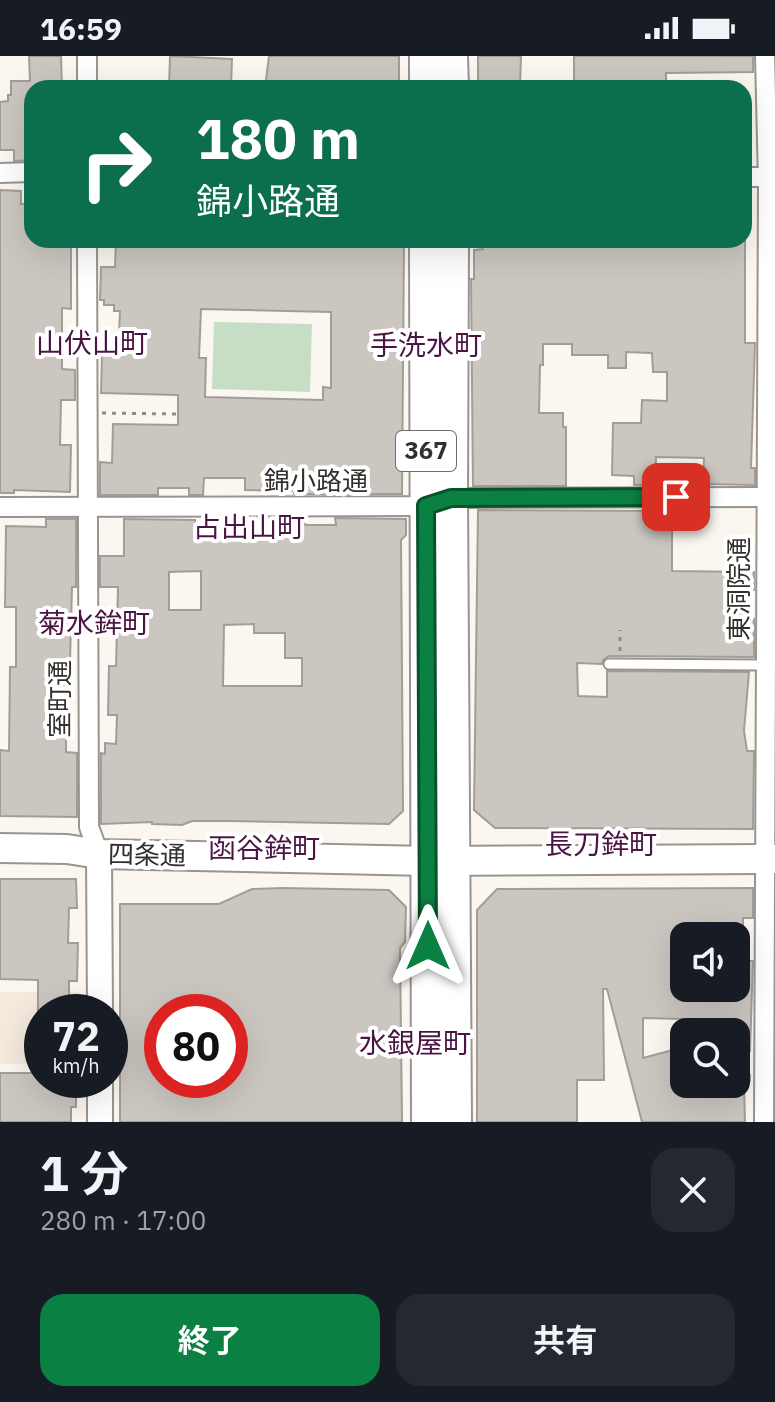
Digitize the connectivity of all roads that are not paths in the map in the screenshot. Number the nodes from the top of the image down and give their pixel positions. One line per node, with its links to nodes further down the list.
1 (87, 56): 5 (street)
2 (426, 56): 6 (highway)
3 (451, 56): 7 (highway)
4 (765, 56): 10 (street, 東洞院通)
5 (87, 80)
6 (426, 80)
7 (452, 80)
8 (24, 172): 9 (street)
9 (0, 173)
10 (771, 177): 14 (street, 東洞院通)
11 (87, 248): 17 (street, 室町通)
12 (426, 248): 15 (highway, 367)
13 (452, 248): 15 (highway, 367)
14 (770, 497): 15 (street, 錦小路通); 19 (street, 東洞院通)
15 (438, 502): 17 (street, 錦小路通); 23 (highway, 367)
16 (0, 507): 17 (street, 錦小路通)
17 (87, 508): 21 (street, 室町通)
18 (615, 664): 19 (lane)
19 (764, 665): 22 (street, 東洞院通)
20 (0, 848): 21 (main road, 四条通)
21 (99, 854): 23 (main road, 四条通); 24 (street, 室町通)
22 (769, 859): 23 (main road, 四条通); 29 (street, 東洞院通)
23 (441, 861): 27 (highway, 367); 28 (highway, 367)
24 (100, 994)
25 (100, 1098): 26 (street)
26 (100, 1122)
27 (428, 1122)
28 (455, 1122)
29 (764, 1122)

